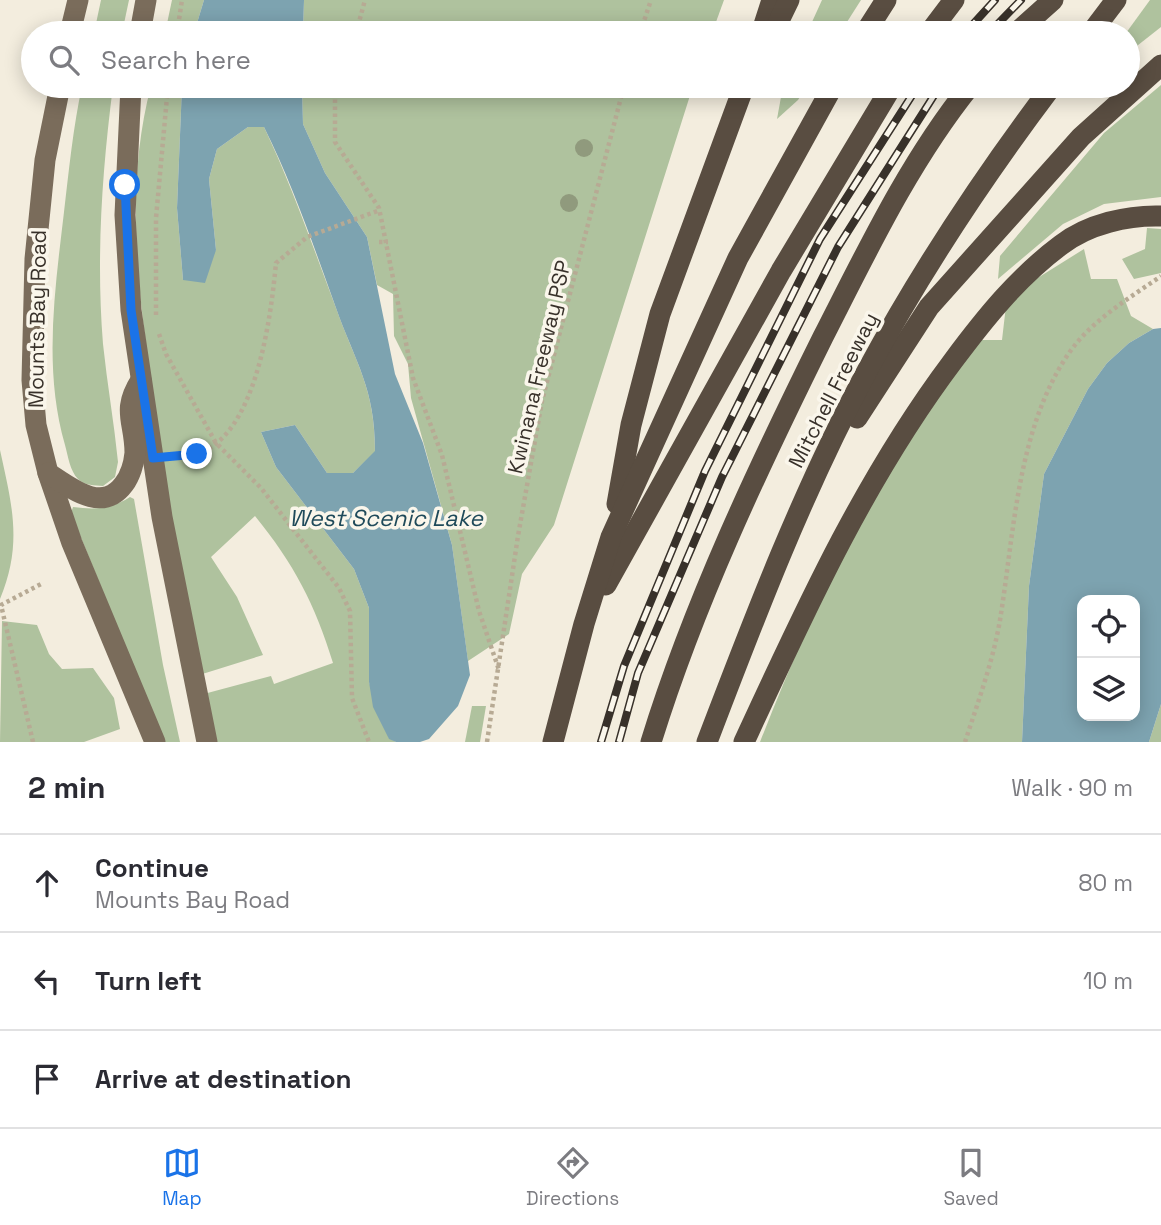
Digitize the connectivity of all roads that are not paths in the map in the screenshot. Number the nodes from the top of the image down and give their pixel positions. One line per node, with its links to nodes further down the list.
1 (78, 0): 9 (main road)
2 (146, 0): 10 (main road)
3 (772, 0): 11 (highway)
4 (789, 0): 12 (highway)
5 (886, 0): 13 (highway)
6 (954, 0): 14 (highway)
7 (1053, 0): 15 (highway)
8 (1116, 0): 16 (highway)
9 (73, 21)
10 (142, 21)
11 (765, 21)
12 (779, 21)
13 (873, 21)
14 (938, 21)
15 (1029, 21)
16 (1100, 21)
17 (1161, 65): 18 (highway)
18 (1140, 84)
19 (58, 98): 29 (main road, Mounts Bay Road)
20 (130, 98): 28 (main road)
21 (741, 98): 31 (highway)
22 (826, 98): 31 (highway)
23 (885, 98): 32 (highway)
24 (960, 98): 36 (highway)
25 (1044, 98): 30 (highway, Mitchell Freeway)
26 (1124, 98): 30 (highway)
27 (1161, 216): 38 (highway)
28 (141, 380): 29 (main road); 34 (main road)
29 (48, 473): 33 (main road, Mounts Bay Road)
30 (806, 496): 37 (highway, Mitchell Freeway)
31 (611, 537): 32 (highway)
32 (584, 624): 35 (highway)
33 (155, 742)
34 (207, 742)
35 (553, 742)
36 (651, 742)
37 (707, 742)
38 (744, 742)

